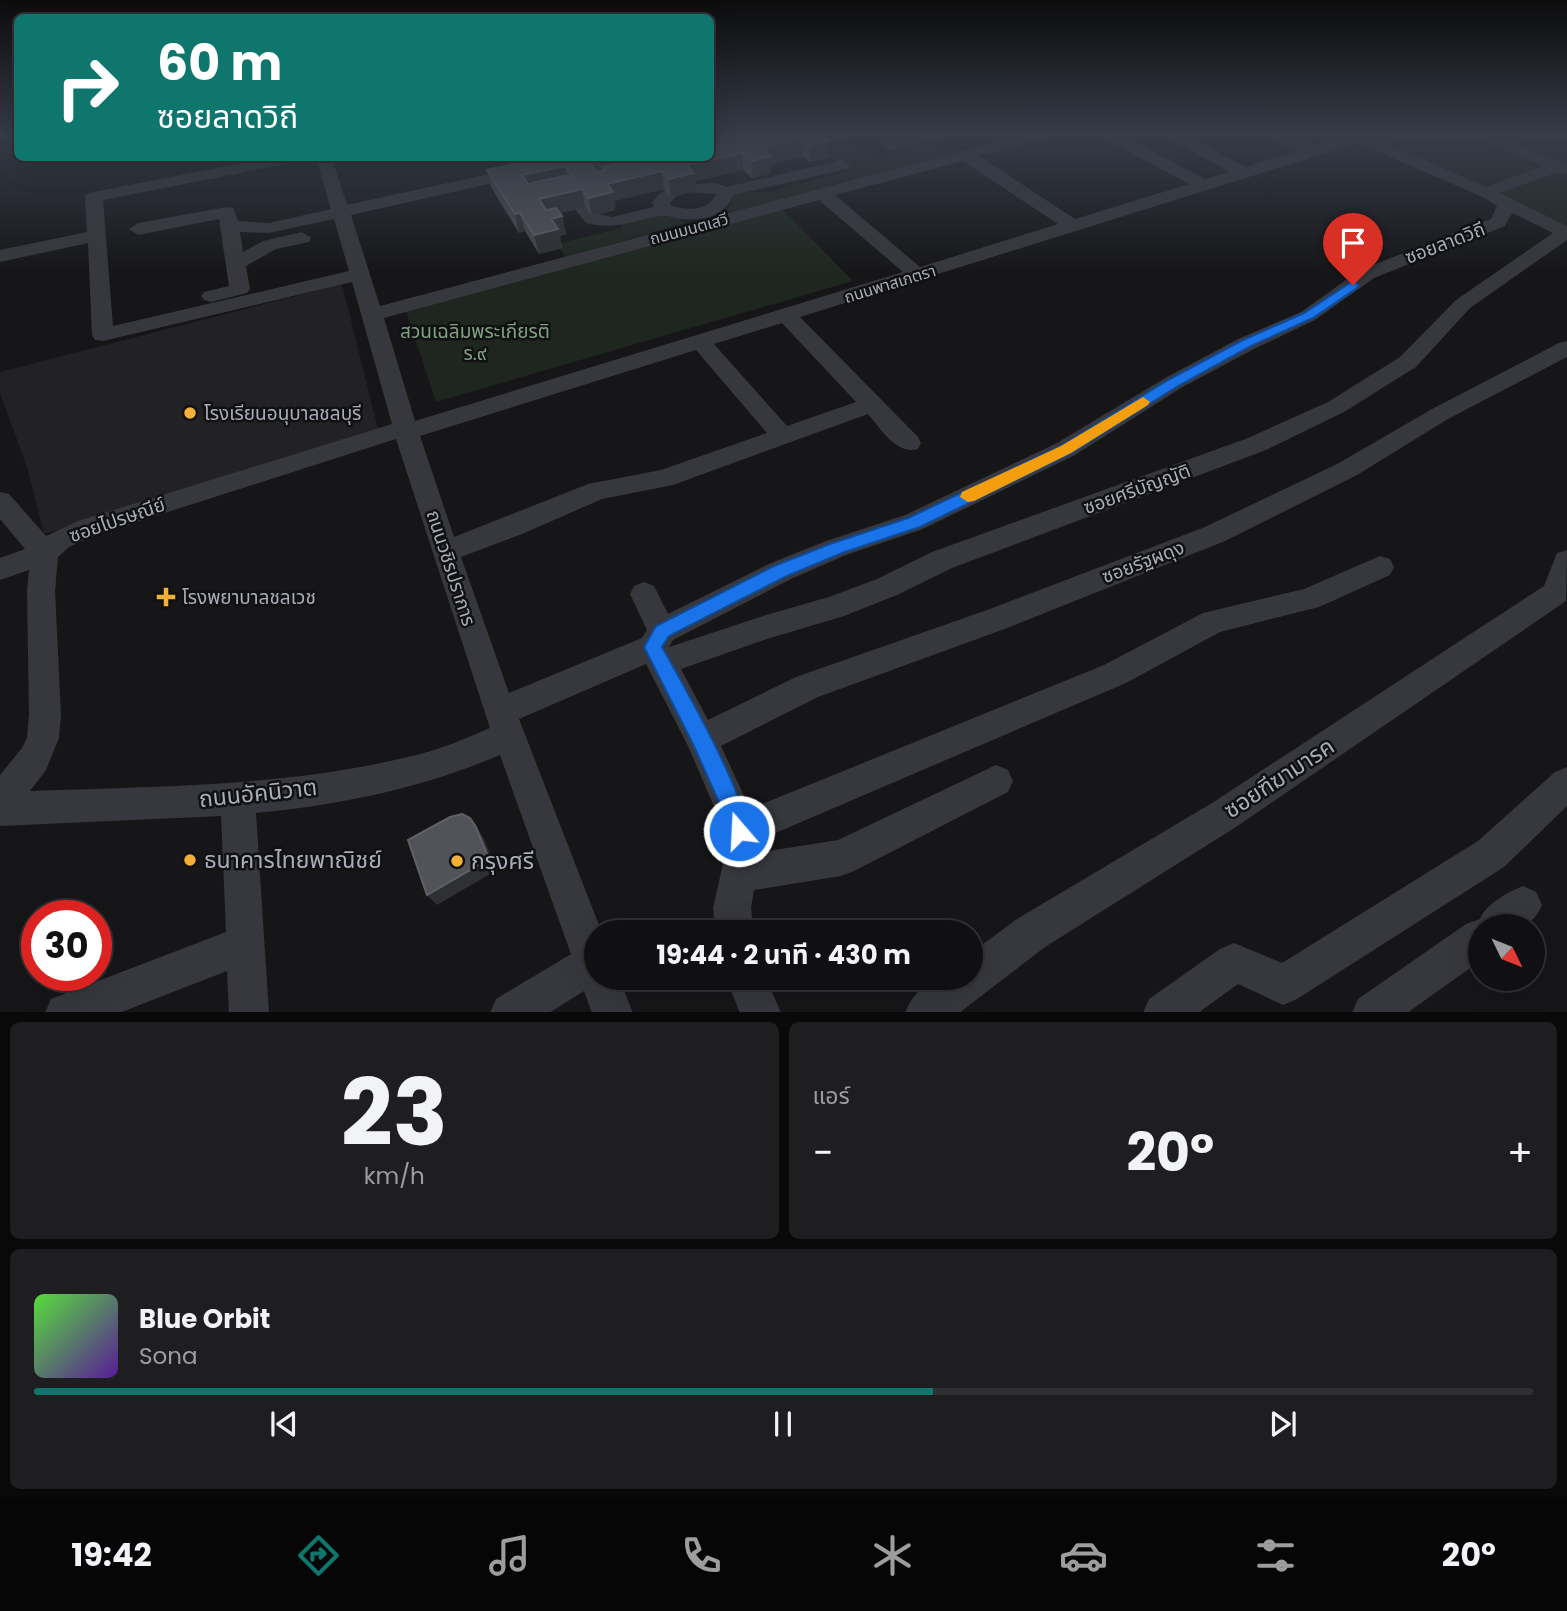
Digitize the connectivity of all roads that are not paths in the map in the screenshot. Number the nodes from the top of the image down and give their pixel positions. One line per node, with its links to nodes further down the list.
1 (165, 180): 28 (street)
2 (231, 180): 17 (street)
3 (330, 180): 22 (street, ถนนวชิรปราการ)
4 (496, 180): 22 (street)
5 (796, 180): 19 (street)
6 (870, 180): 15 (street, ถนนมนตเสวี)
7 (1004, 180): 21 (street)
8 (1172, 180): 21 (street)
9 (1193, 180): 13 (street)
10 (1227, 180): 13 (street, ถนนพาสเภตรา)
11 (1459, 180): 16 (street)
12 (1534, 180): 16 (street)
13 (1205, 187): 25 (street, ถนนพาสเภตรา)
14 (693, 188): 19 (street)
15 (822, 193): 19 (street, ถนนมนตเสวี); 32 (street)
16 (1496, 198): 27 (street); 49 (street, ซอยลาดวิถี)
17 (233, 202)
18 (671, 206): 19 (street); 20 (street); 24 (street)
19 (723, 206): 24 (street, ถนนมนตเสวี)
20 (583, 208)
21 (1057, 215): 25 (street)
22 (342, 220): 23 (street); 30 (street); 31 (street, ถนนวชิรปราการ)
23 (230, 226): 26 (street); 30 (street)
24 (698, 227): 33 (street, ถนนมนตเสวี)
25 (1075, 227): 32 (street, ถนนพาสเภตรา)
26 (138, 229)
27 (1567, 232): 49 (street, ซอยศรีบัญญัติ)
28 (96, 236): 29 (street); 35 (street)
29 (0, 256)
30 (235, 264): 35 (street)
31 (359, 275): 33 (street, ถนนวชิรปราการ); 35 (street)
32 (918, 275): 34 (street, ถนนพาสเภตรา)
33 (372, 315): 39 (street, ถนนวชิรปราการ)
34 (787, 316): 36 (street, ถนนพาสเภตรา); 38 (street)
35 (102, 321)
36 (700, 341): 39 (street, ถนนพาสเภตรา); 40 (street)
37 (1567, 348): 51 (street, ซอยรัฐผดุง)
38 (871, 405): 40 (street); 41 (street)
39 (405, 430): 43 (street, ถนนวชิรปราการ); 44 (street, ซอยไปรษณีย์)
40 (783, 437): 43 (street)
41 (909, 443)
42 (0, 501): 44 (street)
43 (446, 551): 50 (street, ถนนวชิรปราการ)
44 (45, 553): 47 (street); 55 (street, ซอยไปรษณีย์)
45 (1567, 561): 63 (street, ซอยฑีฆามารค)
46 (1380, 567): 57 (street)
47 (0, 569)
48 (644, 594): 49 (street)
49 (659, 647): 50 (street, ซอยลาดวิถี); 51 (street)
50 (505, 724): 54 (street, ถนนอัคนิวาต); 60 (street, ถนนวชิรปราการ)
51 (701, 739): 57 (street)
52 (996, 780): 58 (street)
53 (1567, 783): 74 (street)
54 (238, 799): 56 (street, ถนนอัคนิวาต); 61 (street)
55 (0, 802)
56 (0, 809)
57 (739, 831): 58 (street)
58 (739, 874): 59 (street)
59 (733, 920)
60 (584, 938)
61 (246, 944): 68 (street); 69 (street)
62 (1468, 946): 75 (street)
63 (983, 969)
64 (584, 977): 70 (street)
65 (604, 990): 71 (street, ถนนวชิรปราการ)
66 (751, 990): 72 (street)
67 (955, 990): 73 (street, ซอยฑีฆามารค)
68 (68, 1012)
69 (249, 1012)
70 (512, 1012)
71 (613, 1012)
72 (761, 1012)
73 (926, 1012)
74 (1164, 1012)
75 (1373, 1012)

